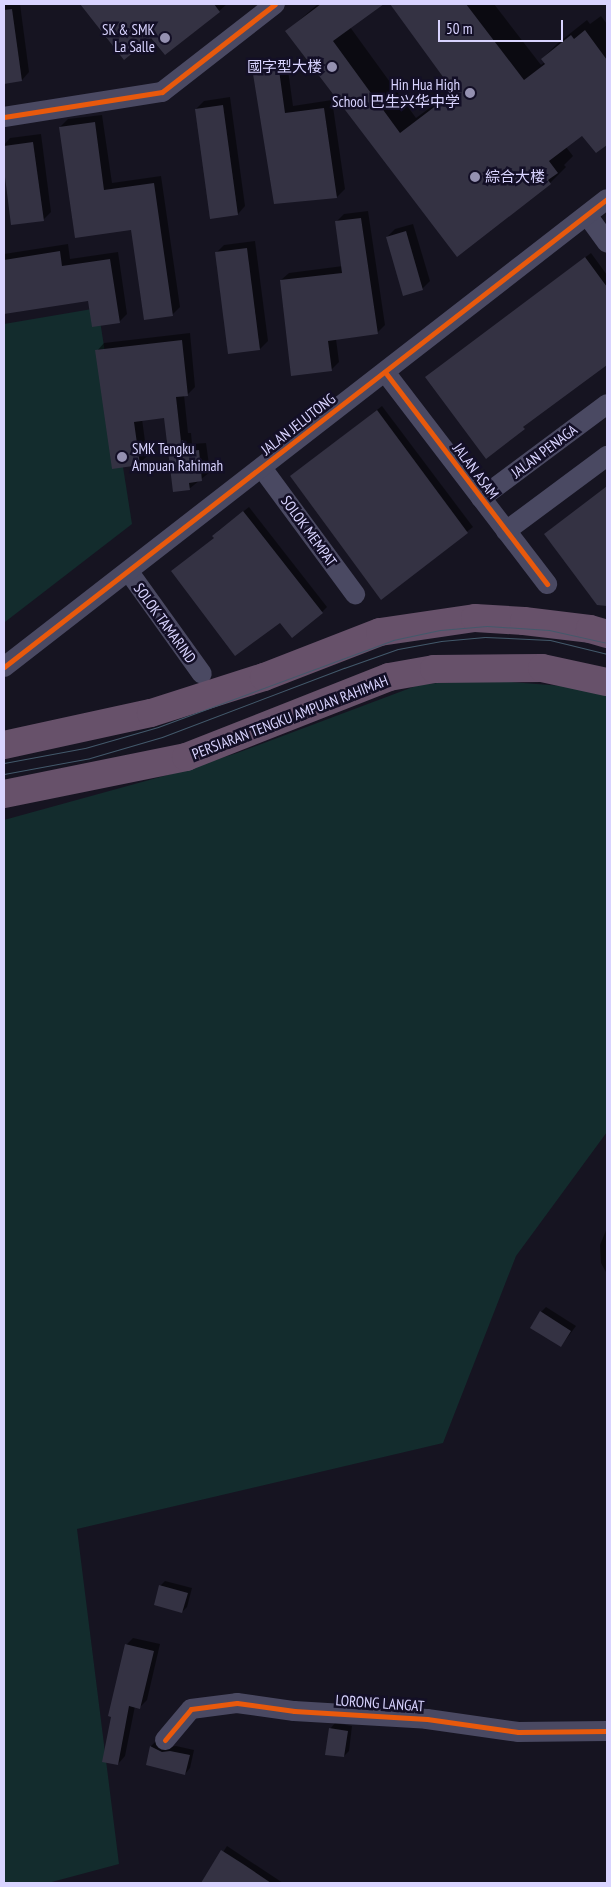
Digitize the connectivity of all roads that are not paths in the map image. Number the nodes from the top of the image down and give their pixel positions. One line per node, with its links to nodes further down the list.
1 (275, 4): 2 (street)
2 (4, 117)
3 (607, 199): 4 (street, JALAN JELUTONG)
4 (587, 215): 5 (street); 6 (street, JALAN JELUTONG)
5 (607, 243)
6 (385, 372): 9 (street, JALAN JELUTONG); 10 (street, JALAN ASAM)
7 (607, 404): 10 (street, JALAN PENAGA)
8 (607, 456): 11 (street)
9 (262, 468): 12 (street, JALAN JELUTONG); 14 (street, SOLOK MEMPAT)
10 (481, 498): 11 (street, JALAN ASAM)
11 (506, 531): 13 (street, JALAN ASAM)
12 (128, 572): 16 (street, JALAN JELUTONG); 17 (street, SOLOK TAMARIND)
13 (547, 584)
14 (355, 594)
15 (607, 634): 19 (highway)
16 (4, 667)
17 (202, 674)
18 (607, 682): 20 (highway, PERSIARAN TENGKU AMPUAN RAHIMAH)
19 (4, 744)
20 (4, 794)
21 (607, 1731): 22 (street, LORONG LANGAT)
22 (165, 1740)

